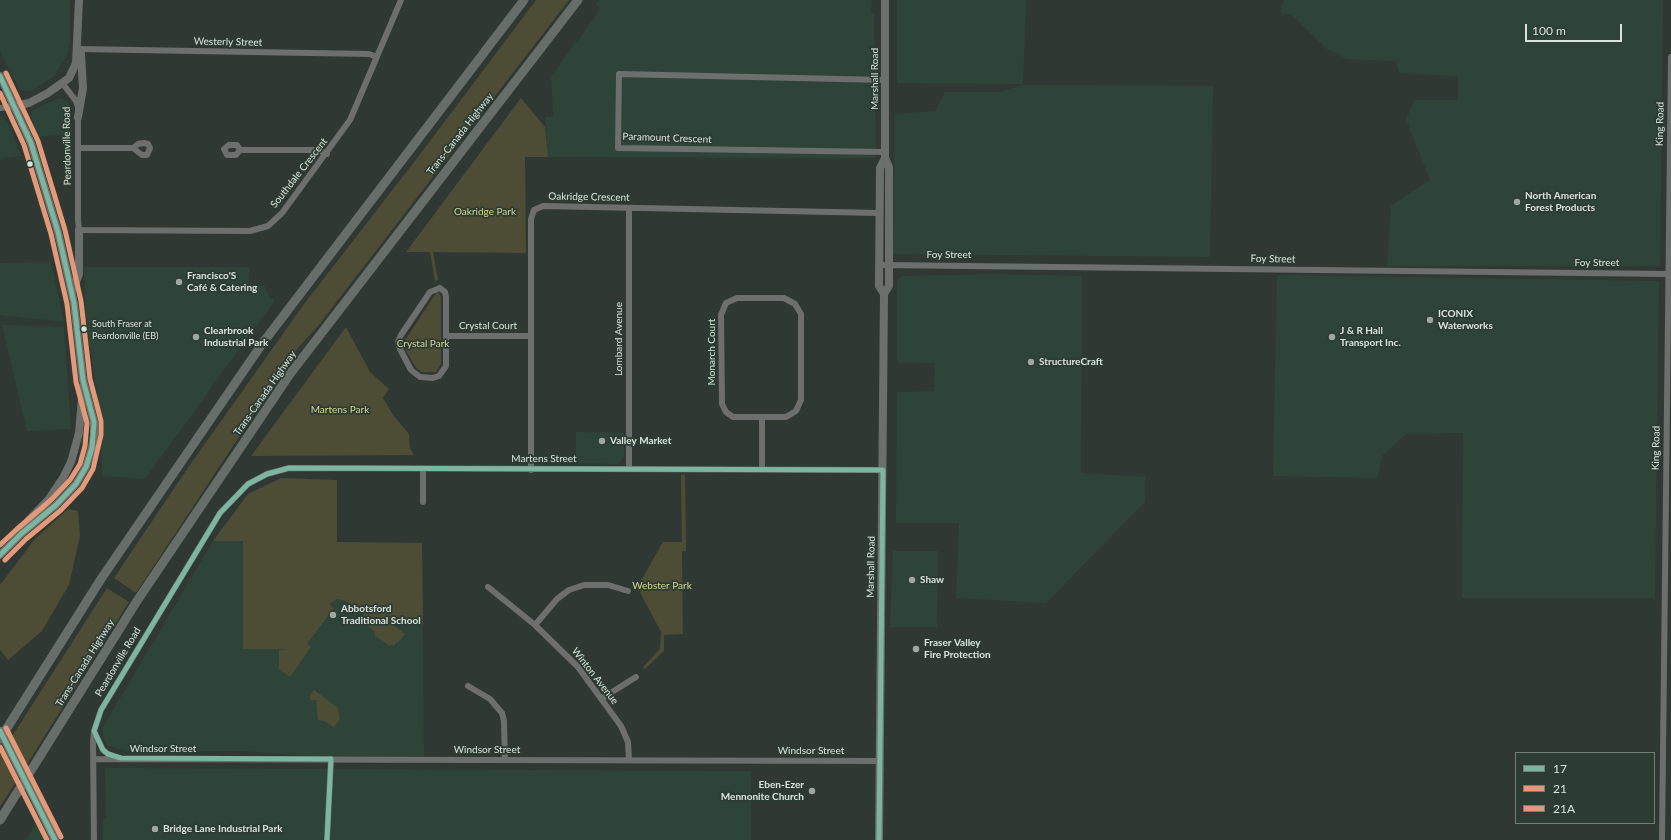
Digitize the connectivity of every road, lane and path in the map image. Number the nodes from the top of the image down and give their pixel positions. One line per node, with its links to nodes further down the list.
1 (79, 0): 6 (main road)
2 (401, 0): 8 (street, Southdale Crescent)
3 (524, 0): 51 (highway)
4 (578, 0): 58 (highway, Trans-Canada Highway)
5 (885, 0): 10 (main road, Marshall Road)
6 (78, 49): 8 (street, Westerly Street); 11 (main road); 14 (main road)
7 (1671, 56): 25 (street, King Road)
8 (377, 57): 18 (street, Southdale Crescent)
9 (0, 76): 12 (main road)
10 (885, 80): 19 (main road, Marshall Road); 19 (street, Paramount Crescent)
11 (63, 84): 12 (main road); 14 (street, Peardonville Road)
12 (14, 106): 13 (street); 26 (main road)
13 (0, 108)
14 (78, 117): 15 (street, Peardonville Road)
15 (78, 148): 16 (street); 22 (street, Peardonville Road)
16 (133, 148)
17 (240, 150): 18 (street)
18 (327, 154): 22 (street, Southdale Crescent)
19 (884, 155): 21 (main road, Marshall Road); 24 (main road, Marshall Road)
20 (629, 208): 21 (street, Oakridge Crescent); 29 (street, Oakridge Crescent); 33 (street, Lombard Avenue)
21 (880, 213): 23 (main road, Marshall Road)
22 (79, 230): 26 (main road)
23 (879, 265): 24 (street, Foy Street); 27 (main road, Marshall Road)
24 (889, 265): 25 (street, Foy Street); 27 (main road, Marshall Road)
25 (1668, 274): 47 (street, King Road)
26 (72, 293): 30 (main road)
27 (884, 294): 36 (main road, Marshall Road)
28 (446, 336): 28 (street, Crystal Court); 29 (street, Crystal Court)
29 (531, 336): 34 (street, Oakridge Crescent)
30 (83, 380): 39 (main road); 39 (main road)
31 (762, 417): 31 (street, Monarch Court); 35 (street)
32 (423, 469): 34 (street, Martens Street); 37 (street); 38 (street, Martens Street)
33 (629, 469): 34 (street, Martens Street); 35 (street, Martens Street)
34 (531, 470)
35 (762, 470): 36 (street, Martens Street)
36 (883, 470): 57 (main road, Marshall Road)
37 (423, 502)
38 (220, 513): 50 (street, Peardonville Road)
39 (21, 534): 40 (main road)
40 (0, 555)
41 (488, 587): 43 (street, Winton Avenue)
42 (628, 591): 43 (street)
43 (535, 626): 46 (street, Winton Avenue)
44 (636, 677): 46 (street)
45 (468, 686): 55 (street)
46 (601, 699): 56 (street, Winton Avenue)
47 (1664, 724): 48 (street); 63 (street, King Road)
48 (1671, 724)
49 (0, 731): 59 (main road, bridge)
50 (94, 731): 52 (street); 53 (street, Peardonville Road)
51 (0, 739)
52 (121, 758): 53 (street, Windsor Street); 54 (street, Windsor Street)
53 (94, 759): 60 (street, Peardonville Road)
54 (331, 760): 55 (street, Windsor Street); 61 (street)
55 (505, 760): 56 (street, Windsor Street)
56 (629, 760): 57 (street, Windsor Street)
57 (880, 761): 62 (main road, Marshall Road)
58 (0, 820)
59 (55, 840)
60 (94, 840)
61 (327, 840)
62 (879, 840)
63 (1662, 840)

